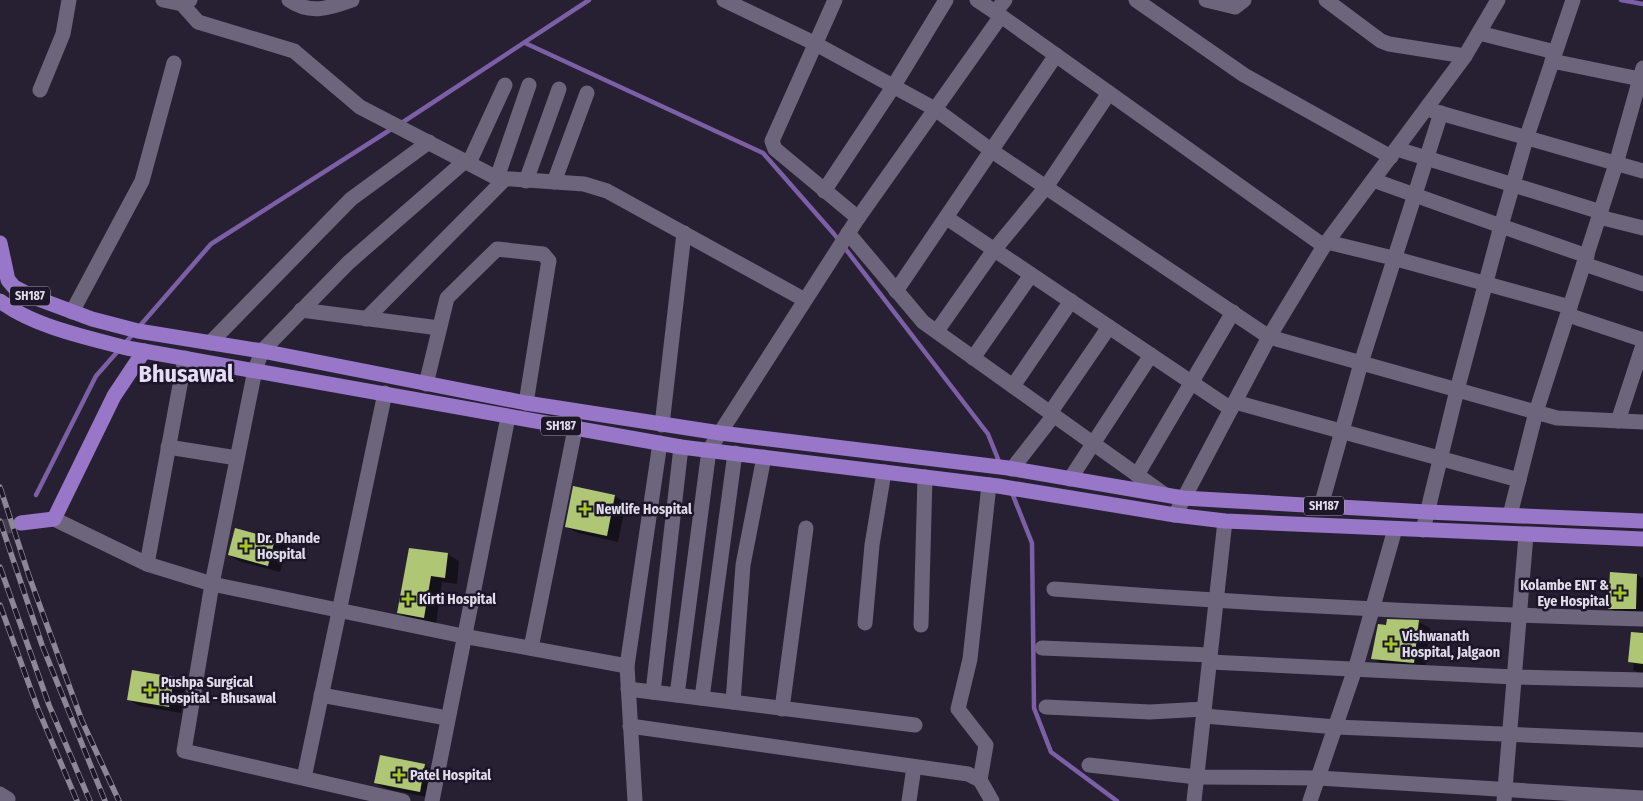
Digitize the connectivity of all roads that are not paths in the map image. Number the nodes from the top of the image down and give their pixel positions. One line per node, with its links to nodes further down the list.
1 (70, 0): 29 (street)
2 (163, 0): 16 (street)
3 (289, 0): 4 (street)
4 (352, 0)
5 (724, 0): 19 (street)
6 (835, 0): 19 (street)
7 (946, 0): 27 (street)
8 (977, 0): 17 (street)
9 (1005, 0): 17 (street)
10 (1136, 0): 38 (street)
11 (1206, 0): 12 (street)
12 (1244, 0)
13 (1326, 0): 21 (street)
14 (1498, 0): 18 (street)
15 (1573, 0): 22 (street)
16 (186, 2): 36 (street)
17 (998, 14): 20 (street); 32 (street)
18 (1479, 33): 21 (street); 22 (street)
19 (814, 43): 27 (street); 49 (street)
20 (1056, 56): 31 (street); 37 (street)
21 (1466, 56): 33 (street)
22 (1554, 57): 24 (street); 35 (street)
23 (174, 63): 72 (street)
24 (1641, 73): 34 (street)
25 (505, 85): 40 (street)
26 (529, 85): 43 (street)
27 (893, 87): 32 (street); 49 (street)
28 (558, 89): 45 (street)
29 (40, 90)
30 (587, 93): 46 (street)
31 (1109, 93): 48 (street); 59 (street)
32 (935, 110): 37 (street); 52 (street)
33 (1434, 111): 35 (street); 38 (street); 39 (street)
34 (1636, 117): 41 (street)
35 (1526, 139): 41 (street); 47 (street)
36 (426, 140): 40 (street); 80 (street)
37 (992, 150): 48 (street); 53 (street)
38 (1394, 153): 39 (street); 44 (street)
39 (1426, 158): 47 (street); 50 (street)
40 (467, 162): 43 (street); 70 (street)
41 (1616, 164): 42 (street); 51 (street)
42 (1643, 171)
43 (500, 179): 45 (street); 74 (street)
44 (1374, 180): 50 (street); 59 (street)
45 (526, 181): 46 (street)
46 (554, 182): 56 (street)
47 (1513, 185): 51 (street); 54 (street)
48 (1046, 187): 60 (street); 73 (street)
49 (824, 190): 52 (street)
50 (1414, 194): 54 (street); 61 (street)
51 (1600, 214): 55 (street); 62 (street)
52 (858, 218): 57 (street)
53 (947, 218): 60 (street); 66 (street)
54 (1501, 226): 62 (street); 64 (street)
55 (1643, 228)
56 (684, 233): 67 (street); 101 (street)
57 (848, 233): 66 (street); 67 (street)
58 (0, 243): 72 (main road, SH187)
59 (1326, 244): 61 (street); 78 (street)
60 (994, 250): 63 (street); 77 (street)
61 (1393, 258): 64 (street); 87 (street)
62 (1585, 260): 65 (street); 71 (street)
63 (1031, 274): 69 (street); 86 (street)
64 (1486, 284): 71 (street); 92 (street)
65 (1643, 284)
66 (896, 291): 77 (street)
67 (805, 300): 104 (street)
68 (0, 301): 82 (main road, SH187)
69 (1071, 301): 75 (street); 91 (street)
70 (301, 310): 74 (street); 83 (street)
71 (1569, 311): 79 (street); 96 (street)
72 (72, 312): 80 (main road, SH187)
73 (1233, 312): 78 (street); 89 (street)
74 (366, 319): 76 (street)
75 (1109, 327): 84 (street); 97 (street)
76 (439, 328): 90 (street); 94 (street)
77 (937, 331): 86 (street)
78 (1269, 337): 87 (street); 95 (street)
79 (1643, 340)
80 (210, 343): 83 (main road, SH187)
81 (1643, 345): 99 (street)
82 (144, 351): 85 (main road, SH187); 127 (main road)
83 (262, 351): 88 (street); 90 (main road, SH187)
84 (1152, 355): 89 (street); 106 (street)
85 (185, 358): 88 (main road, SH187); 107 (street)
86 (974, 358): 91 (street)
87 (1361, 363): 92 (street); 103 (street)
88 (255, 370): 93 (main road, SH187); 112 (street)
89 (1191, 382): 95 (street); 116 (street)
90 (426, 384): 94 (main road, SH187)
91 (1013, 386): 97 (street)
92 (1457, 390): 96 (street); 113 (street)
93 (384, 393): 98 (main road, SH187); 140 (street)
94 (526, 403): 101 (main road, SH187)
95 (1233, 405): 103 (street); 122 (street)
96 (1536, 412): 99 (street); 119 (street)
97 (1052, 414): 106 (street); 114 (street)
98 (508, 417): 102 (main road, SH187); 146 (street)
99 (1618, 420): 100 (street)
100 (1643, 422)
101 (662, 425): 104 (main road, SH187)
102 (575, 429): 105 (main road, SH187); 147 (street)
103 (1342, 430): 113 (street); 123 (street)
104 (720, 433): 109 (street); 114 (main road, SH187)
105 (660, 443): 108 (main road, SH187); 150 (street)
106 (1093, 444): 116 (street); 118 (street)
107 (168, 447): 112 (street); 136 (street)
108 (681, 447): 109 (main road, SH187); 155 (street)
109 (710, 450): 110 (main road, SH187); 156 (street)
110 (735, 453): 111 (main road, SH187); 158 (street)
111 (764, 456): 115 (main road, SH187); 159 (street)
112 (237, 458): 137 (street)
113 (1440, 458): 119 (street); 124 (street)
114 (1010, 469): 118 (main road, SH187)
115 (884, 472): 117 (main road, SH187); 144 (street)
116 (1137, 475): 121 (street)
117 (924, 477): 120 (main road, SH187); 145 (street)
118 (1070, 479): 121 (main road, SH187)
119 (1519, 480): 126 (street)
120 (994, 485): 125 (main road, SH187); 174 (street)
121 (1164, 494): 122 (main road, SH187)
122 (1183, 498): 123 (main road, SH187); 125 (street)
123 (1321, 506): 124 (main road, SH187)
124 (1427, 512): 126 (main road, SH187); 133 (street)
125 (1175, 516): 128 (main road, SH187)
126 (1510, 516): 129 (main road, SH187)
127 (54, 519): 130 (main road); 136 (street)
128 (1226, 520): 132 (main road, SH187); 139 (street)
129 (1643, 521)
130 (21, 522)
131 (806, 528): 161 (street)
132 (1396, 529): 133 (main road, SH187); 141 (street)
133 (1423, 530): 134 (main road, SH187)
134 (1526, 534): 135 (main road, SH187); 142 (street)
135 (1643, 539)
136 (147, 564): 137 (street)
137 (212, 584): 140 (street); 172 (street)
138 (1054, 589): 139 (street)
139 (1216, 602): 141 (street); 149 (street)
140 (339, 610): 146 (street); 157 (street)
141 (1372, 610): 142 (street); 151 (street)
142 (1519, 616): 143 (street); 152 (street)
143 (1643, 620)
144 (865, 623)
145 (921, 625)
146 (463, 636): 147 (street); 163 (street)
147 (531, 648): 150 (street)
148 (1042, 648): 149 (street)
149 (1210, 658): 151 (street); 162 (street)
150 (627, 666): 154 (street)
151 (1356, 668): 152 (street); 166 (street)
152 (1514, 677): 153 (street); 167 (street)
153 (1643, 680)
154 (628, 689): 155 (street); 165 (street)
155 (653, 692): 156 (street)
156 (677, 695): 158 (street)
157 (321, 696): 163 (street); 172 (street)
158 (702, 698): 159 (street)
159 (733, 702): 161 (street)
160 (1046, 707): 162 (street)
161 (782, 709): 164 (street)
162 (1204, 712): 166 (street); 171 (street)
163 (448, 718): 178 (street)
164 (915, 725)
165 (630, 726): 170 (street); 179 (street)
166 (1336, 727): 167 (street); 173 (street)
167 (1509, 734): 168 (street); 175 (street)
168 (1643, 740)
169 (1089, 765): 171 (street)
170 (914, 767): 174 (street); 180 (street)
171 (1197, 777): 173 (street); 182 (street)
172 (304, 778): 177 (street)
173 (1318, 778): 175 (street); 183 (street)
174 (980, 780): 181 (street)
175 (1505, 795): 176 (street)
176 (1643, 798)
177 (403, 801)
178 (432, 801)
179 (635, 801)
180 (908, 801)
181 (992, 801)
182 (1194, 801)
183 (1310, 801)

